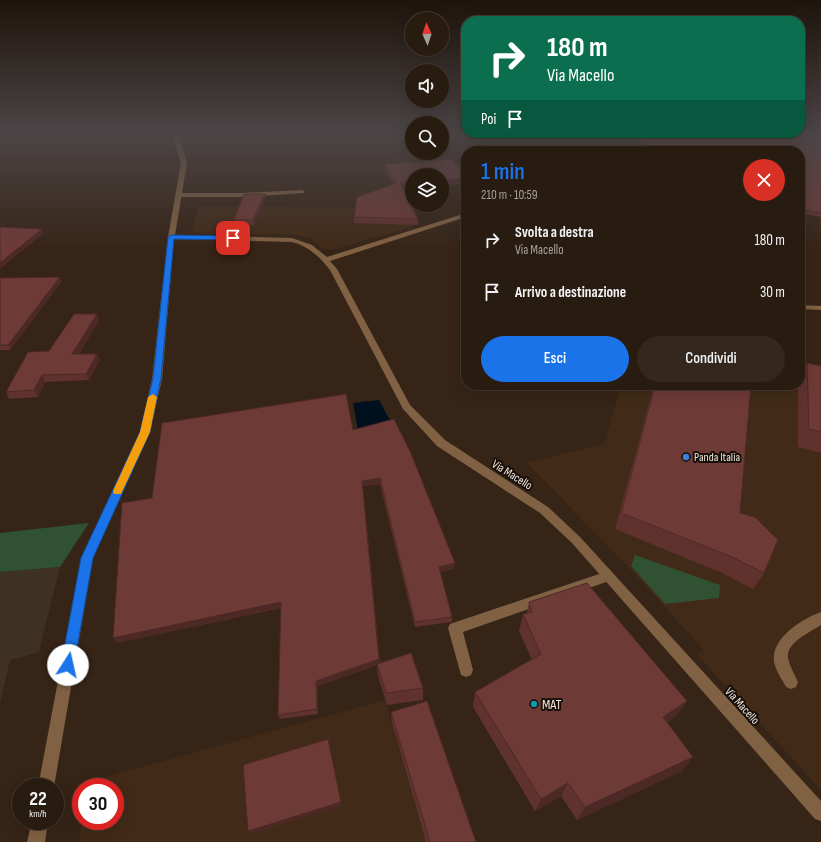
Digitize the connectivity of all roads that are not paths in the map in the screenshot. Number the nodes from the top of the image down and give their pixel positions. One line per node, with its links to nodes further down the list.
1 (182, 172): 3 (street)
2 (302, 192): 3 (street)
3 (178, 195): 5 (street)
4 (461, 216): 6 (street)
5 (171, 237): 6 (street, Via Macello); 13 (street)
6 (325, 260): 9 (street, Via Macello)
7 (805, 307): 8 (street)
8 (821, 308)
9 (608, 576): 11 (street); 14 (street, Via Macello)
10 (821, 618): 12 (street)
11 (466, 670)
12 (791, 682)
13 (48, 778)
14 (821, 813)
15 (38, 830): 16 (street)
16 (36, 842)

